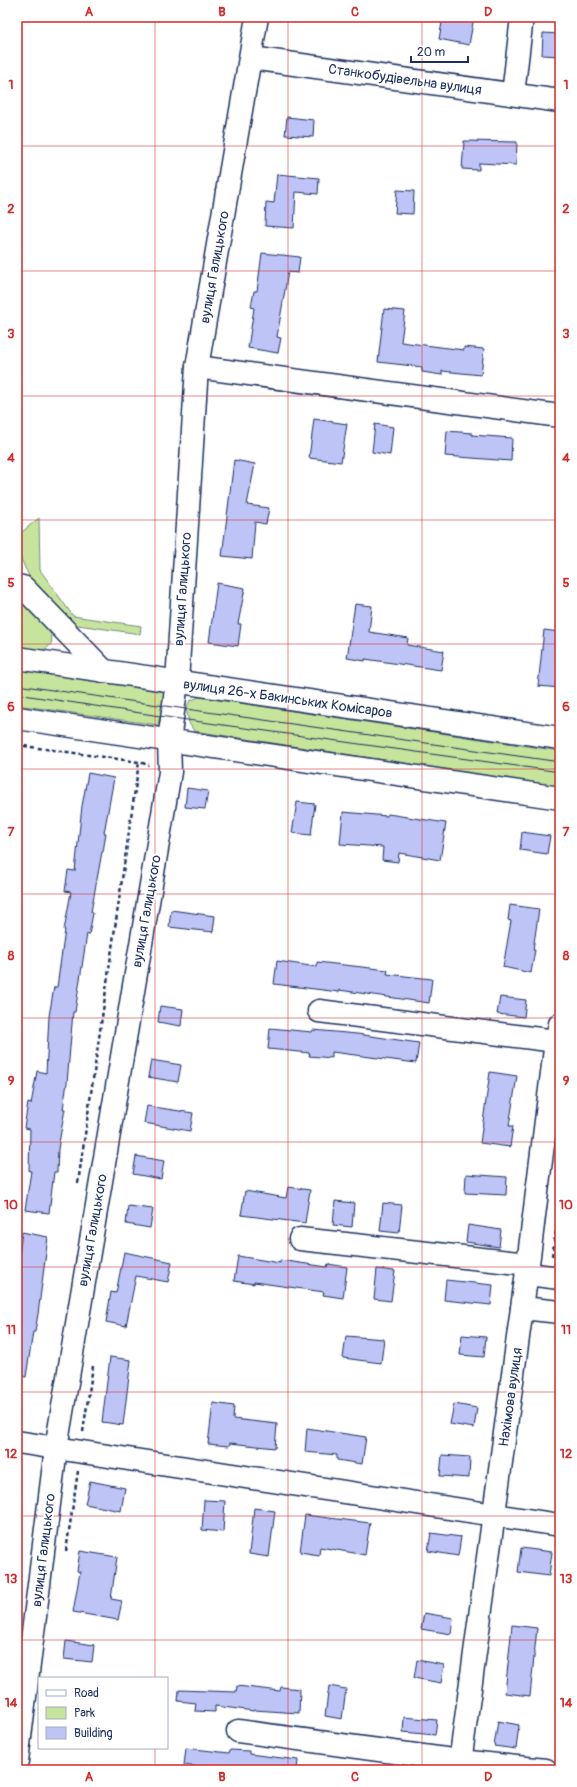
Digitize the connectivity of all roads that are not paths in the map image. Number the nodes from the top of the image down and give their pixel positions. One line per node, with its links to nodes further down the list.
1 (257, 17): 3 (street, вулиця Галицького)
2 (522, 17): 4 (street)
3 (251, 58): 4 (street, Станкобудівельна вулиця); 6 (street, вулиця Галицького)
4 (513, 94): 5 (street, Станкобудівельна вулиця)
5 (560, 101)
6 (197, 367): 7 (street); 11 (street, вулиця Галицького)
7 (560, 416)
8 (17, 586): 10 (street)
9 (17, 658): 10 (street, вулиця 26-х Бакинських Комісаров)
10 (104, 671): 11 (street, вулиця 26-х Бакинських Комісаров)
11 (177, 682): 13 (street, вулиця 26-х Бакинських Комісаров); 14 (street, вулиця Галицького)
12 (17, 718): 14 (street)
13 (560, 738)
14 (169, 741): 15 (street); 24 (street, вулиця Галицького)
15 (560, 798)
16 (319, 1011): 17 (street)
17 (558, 1032): 19 (street, Нахімова вулиця)
18 (300, 1239): 19 (street)
19 (527, 1269): 20 (street); 21 (street, Нахімова вулиця)
20 (554, 1277)
21 (522, 1308): 22 (street); 25 (street, Нахімова вулиця)
22 (560, 1312)
23 (17, 1442): 24 (street)
24 (56, 1448): 25 (street); 28 (street, вулиця Галицького)
25 (494, 1515): 26 (street); 29 (street, Нахімова вулиця)
26 (560, 1525)
27 (238, 1731): 29 (street)
28 (17, 1762)
29 (460, 1766): 30 (street)
30 (546, 1770)

